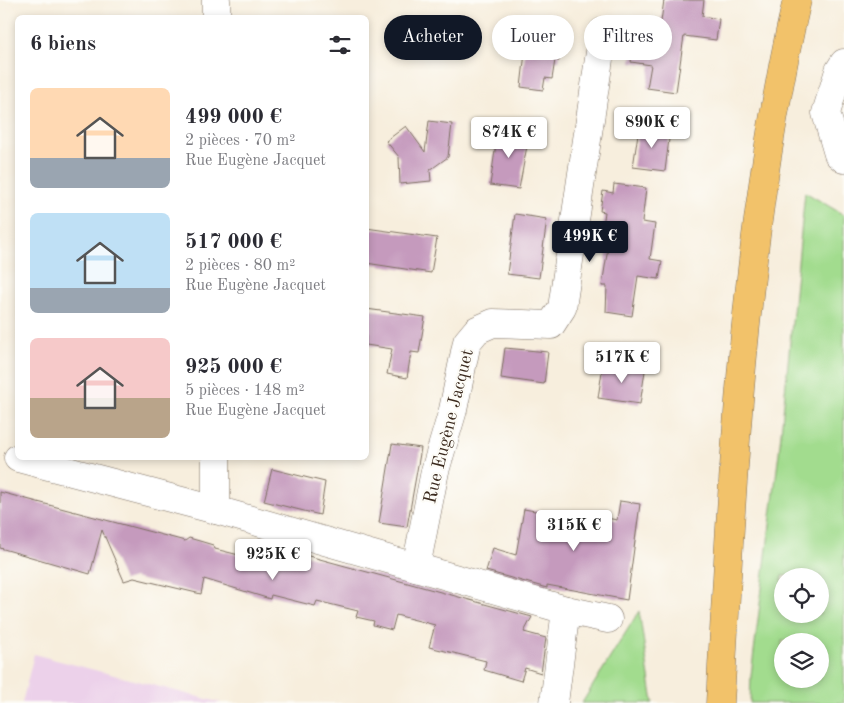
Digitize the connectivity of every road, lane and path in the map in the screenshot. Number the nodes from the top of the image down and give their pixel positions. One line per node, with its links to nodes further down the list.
1 (216, 0): 3 (street)
2 (797, 0): 16 (highway)
3 (216, 15)
4 (600, 60): 12 (street, Rue Eugène Jacquet)
5 (844, 63): 6 (street)
6 (844, 159)
7 (0, 454): 8 (street)
8 (15, 456)
9 (29, 460): 11 (street)
10 (216, 460): 11 (street)
11 (216, 510): 12 (street)
12 (416, 567): 13 (street)
13 (566, 610): 14 (street); 15 (street)
14 (608, 619)
15 (554, 703)
16 (720, 703)

